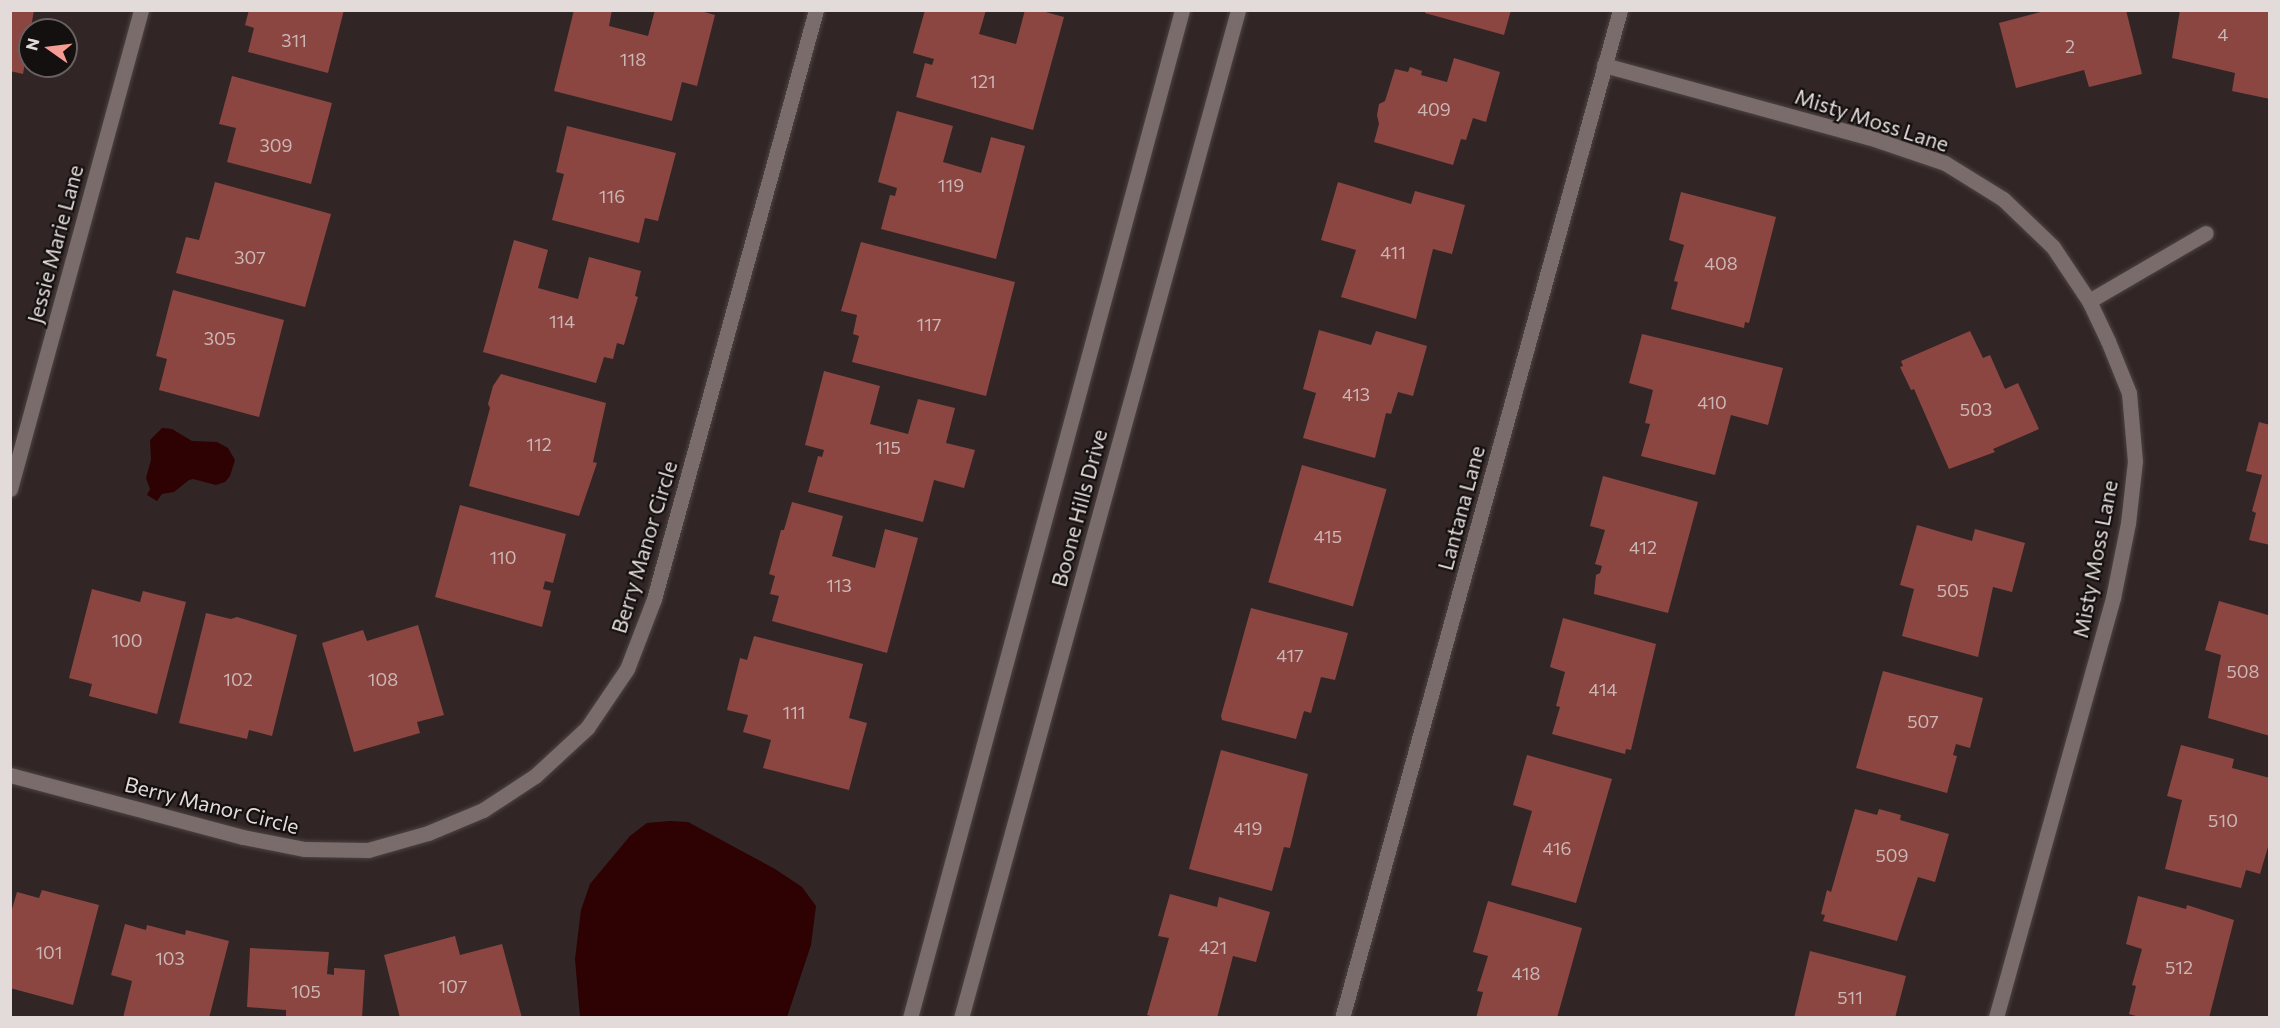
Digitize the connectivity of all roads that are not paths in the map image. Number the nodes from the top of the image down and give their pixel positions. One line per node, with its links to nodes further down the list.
1 (141, 10): 9 (street, Jessie Marie Lane)
2 (816, 10): 10 (street, Berry Manor Circle)
3 (1182, 10): 11 (street, Boone Hills Drive)
4 (1238, 10): 12 (street, Boone Hills Drive)
5 (1620, 10): 6 (street, Lantana Lane)
6 (1604, 65): 8 (street, Misty Moss Lane); 13 (street, Lantana Lane)
7 (2206, 233): 8 (street)
8 (2089, 301): 14 (street, Misty Moss Lane)
9 (10, 489)
10 (10, 775)
11 (910, 1017)
12 (961, 1017)
13 (1342, 1017)
14 (1996, 1017)

